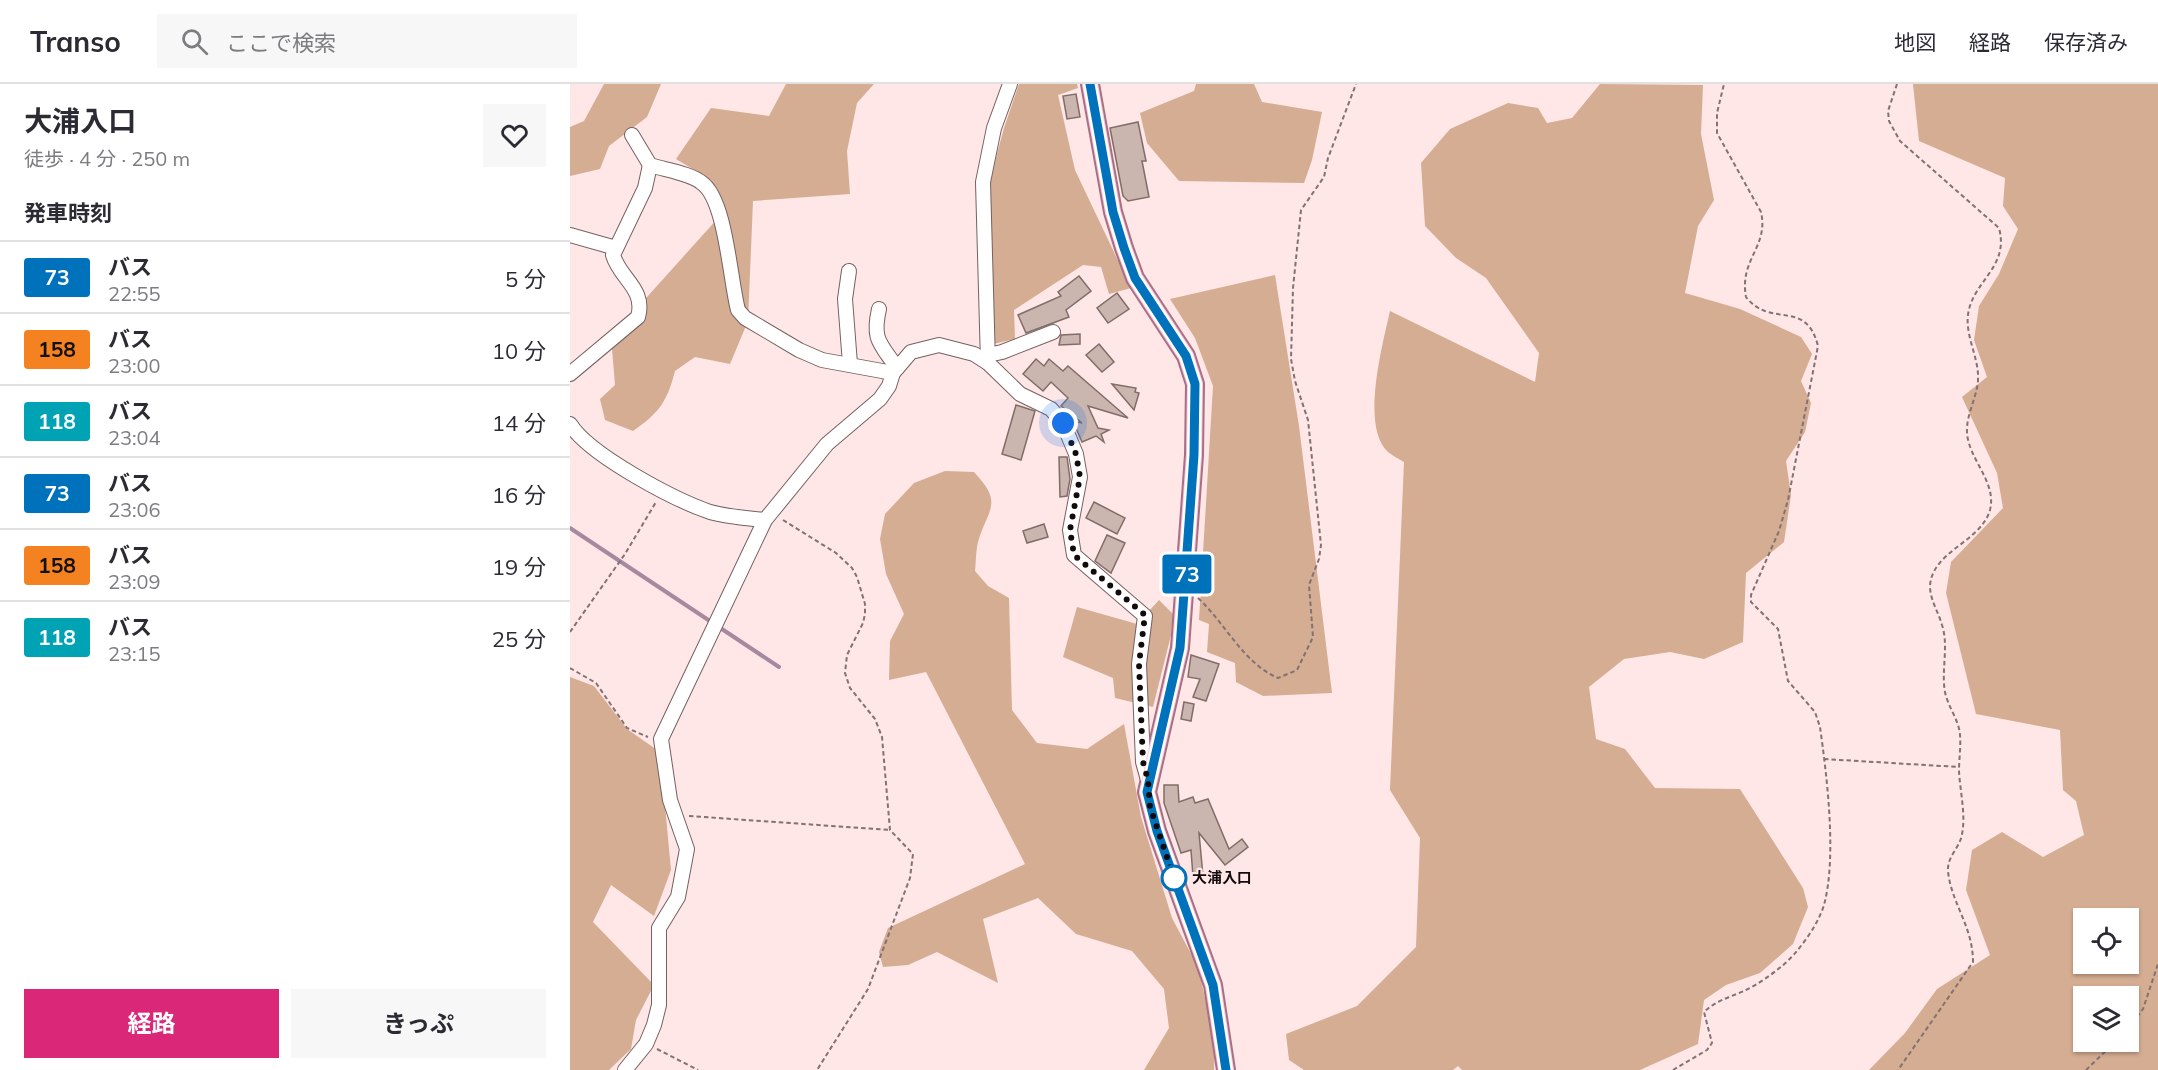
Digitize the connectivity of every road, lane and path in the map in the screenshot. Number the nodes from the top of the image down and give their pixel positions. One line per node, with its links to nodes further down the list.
1 (1010, 84): 13 (street)
2 (1090, 84): 20 (main road)
3 (1356, 84): 20 (path)
4 (1724, 84): 24 (path)
5 (1897, 84): 25 (path)
6 (632, 135): 7 (street)
7 (650, 165): 9 (street); 14 (street)
8 (570, 235): 9 (street)
9 (616, 248): 16 (street)
10 (849, 272): 14 (street)
11 (879, 309): 15 (street)
12 (1053, 332): 13 (street)
13 (988, 359): 15 (street); 26 (street)
14 (850, 364): 15 (street)
15 (895, 370): 19 (street)
16 (570, 374)
17 (570, 424): 18 (street)
18 (663, 491): 19 (street); 21 (path)
19 (769, 517): 23 (street); 28 (path)
20 (1186, 591): 26 (main road)
21 (570, 632)
22 (570, 668): 23 (path)
23 (661, 739): 27 (street)
24 (1824, 759): 25 (path); 37 (path)
25 (1959, 767): 38 (path)
26 (1148, 780): 36 (main road)
27 (676, 815): 28 (path); 31 (street)
28 (890, 830): 35 (path)
29 (2158, 964): 30 (path)
30 (2139, 1014)
31 (646, 1044): 33 (street); 34 (path)
32 (2105, 1052): 39 (path)
33 (625, 1070)
34 (698, 1070)
35 (817, 1070)
36 (1226, 1070)
37 (1673, 1070)
38 (1898, 1070)
39 (2086, 1070)

